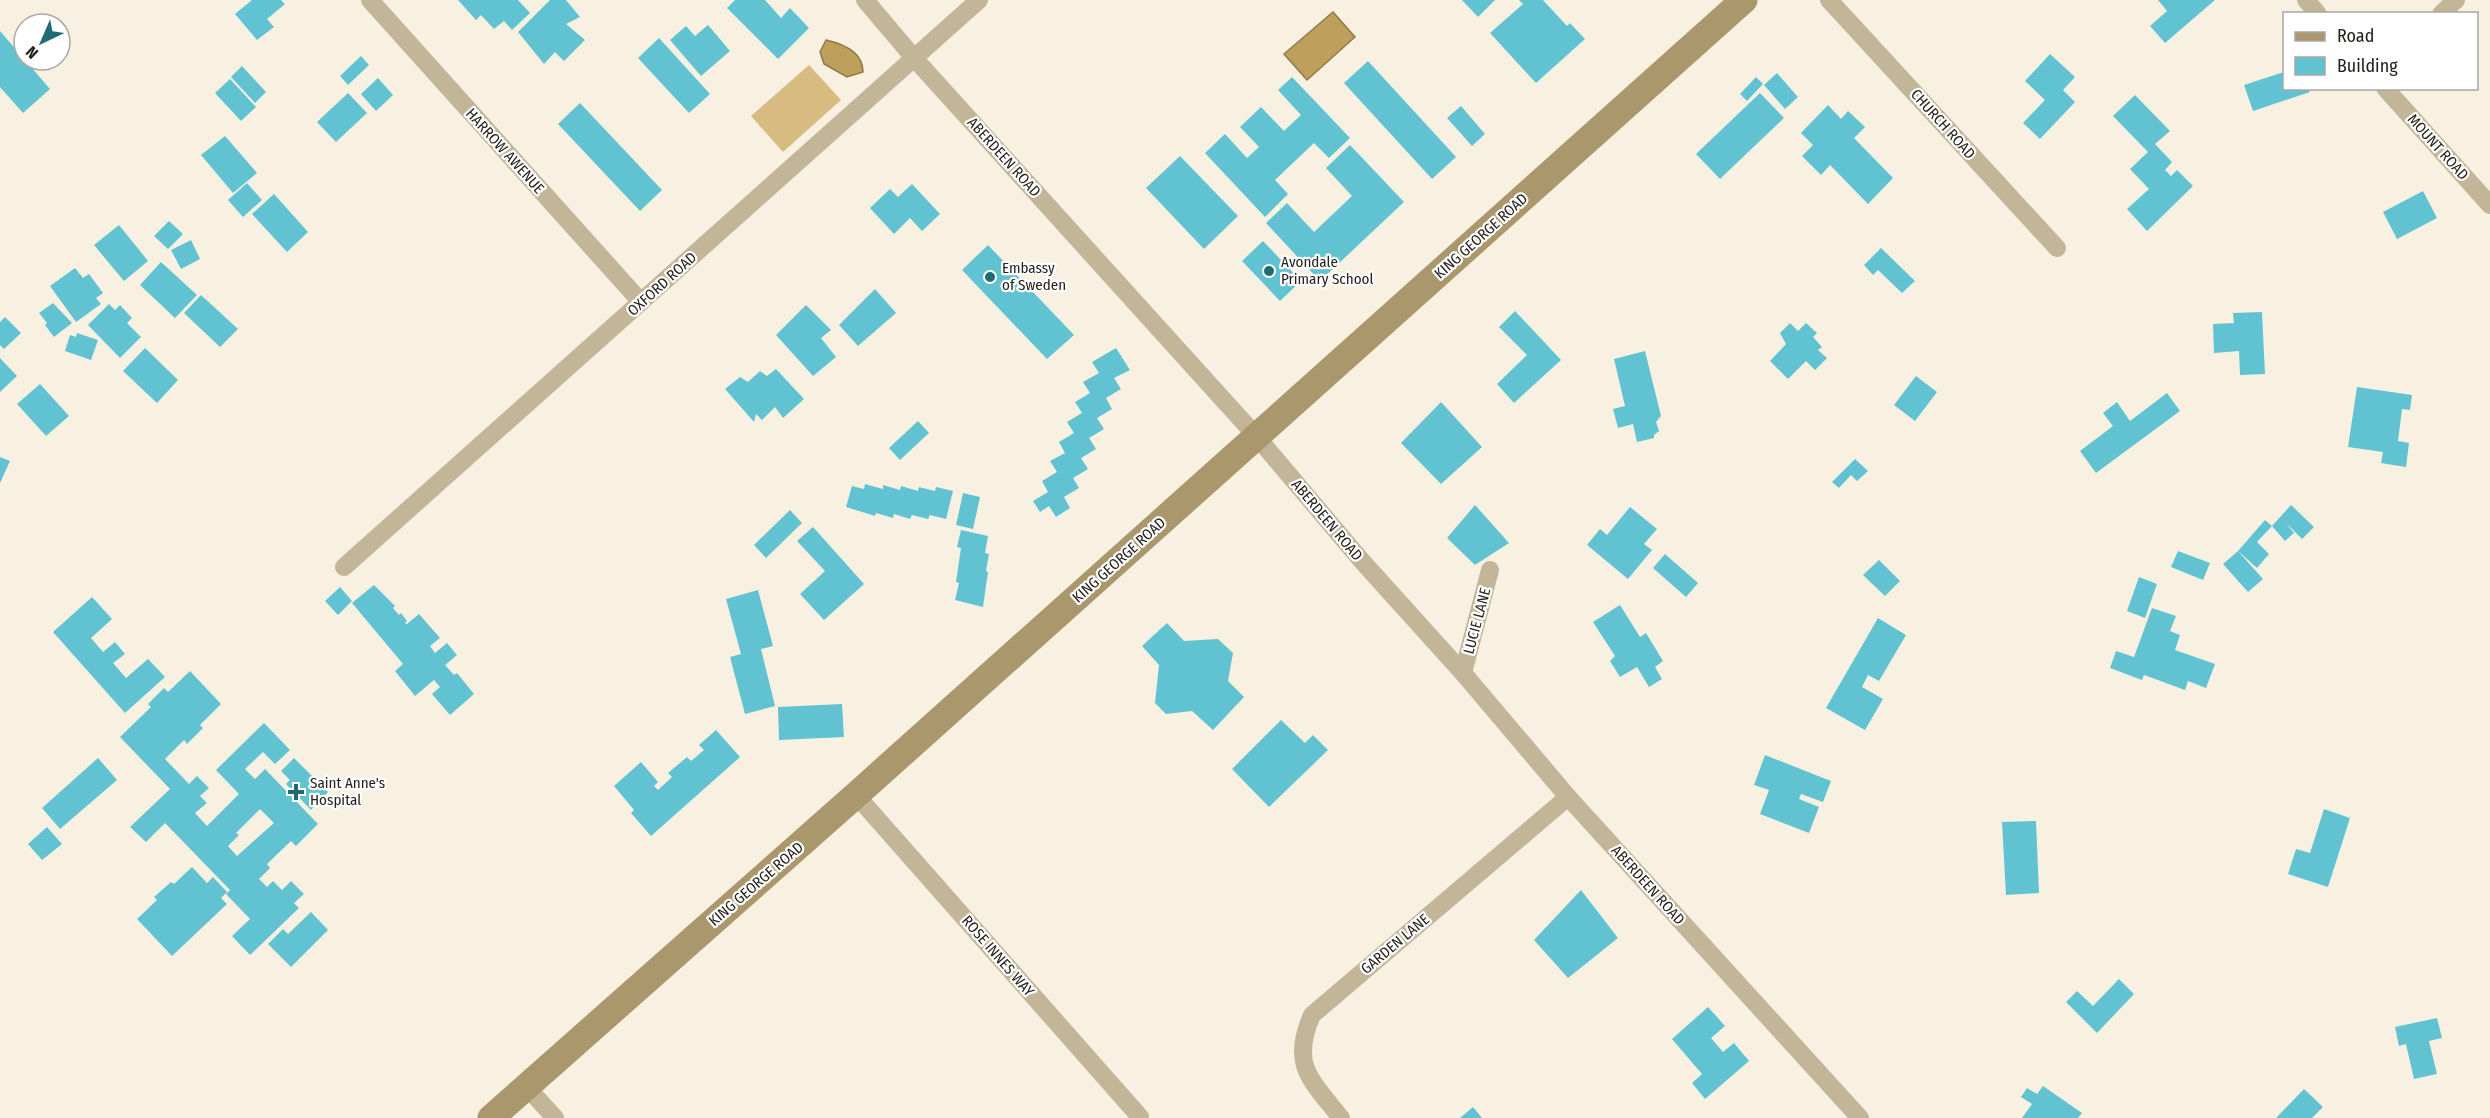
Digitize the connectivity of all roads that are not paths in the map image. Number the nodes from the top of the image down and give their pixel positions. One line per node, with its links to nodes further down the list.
1 (370, 0): 14 (street, HARROW AWENUE)
2 (865, 0): 10 (street, ABERDEEN ROAD)
3 (979, 0): 10 (street, OXFORD ROAD)
4 (1744, 0): 15 (main road, KING GEORGE ROAD)
5 (1829, 0): 13 (street, CHURCH ROAD)
6 (2306, 0): 8 (street)
7 (2456, 0): 9 (street)
8 (2316, 12)
9 (2443, 12)
10 (914, 58): 14 (street, OXFORD ROAD); 15 (street, ABERDEEN ROAD)
11 (2387, 90): 12 (street, MOUNT ROAD)
12 (2490, 205)
13 (2057, 248)
14 (641, 302): 16 (street, OXFORD ROAD)
15 (1257, 437): 18 (street, ABERDEEN ROAD); 19 (main road, KING GEORGE ROAD)
16 (344, 567)
17 (1490, 570): 18 (street, LUCIE LANE)
18 (1463, 673): 20 (street, ABERDEEN ROAD)
19 (856, 795): 21 (main road, KING GEORGE ROAD); 22 (street, ROSE INNES WAY)
20 (1568, 797): 25 (street, GARDEN LANE); 26 (street, ABERDEEN ROAD)
21 (526, 1086): 23 (main road, KING GEORGE ROAD); 24 (street)
22 (1140, 1117)
23 (491, 1118)
24 (555, 1118)
25 (1341, 1118)
26 (1860, 1118)

